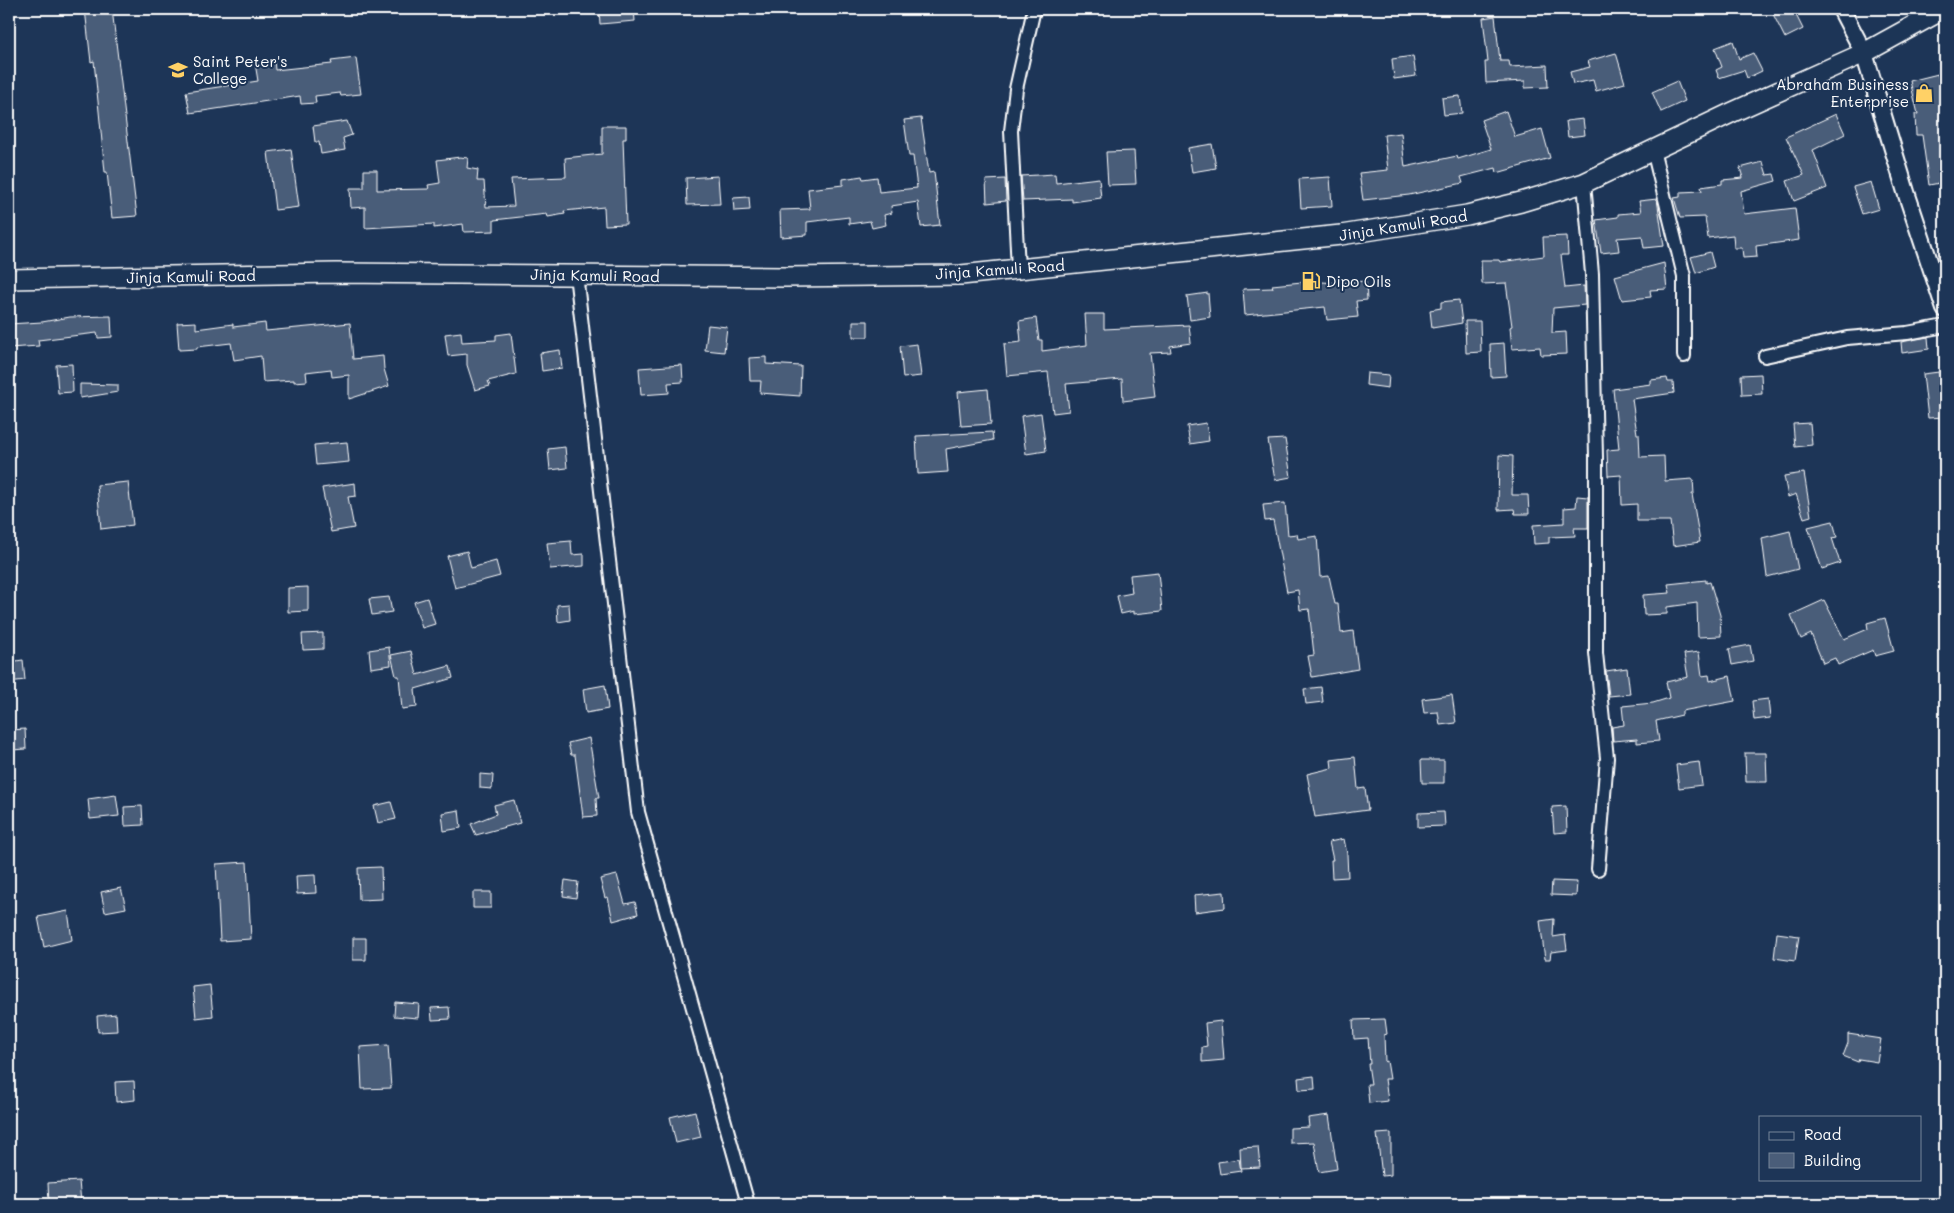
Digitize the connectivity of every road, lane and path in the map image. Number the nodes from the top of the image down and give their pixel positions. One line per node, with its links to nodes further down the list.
1 (1034, 9): 7 (street)
2 (1841, 9): 4 (street)
3 (1944, 9): 4 (main road, Jinja Kamuli Road)
4 (1864, 53): 5 (main road, Jinja Kamuli Road); 10 (street)
5 (1653, 150): 6 (main road, Jinja Kamuli Road); 12 (street)
6 (1584, 183): 7 (main road, Jinja Kamuli Road); 14 (street)
7 (1018, 269): 8 (main road, Jinja Kamuli Road)
8 (576, 274): 9 (main road, Jinja Kamuli Road); 15 (street)
9 (9, 279)
10 (1945, 309)
11 (1945, 326): 13 (street)
12 (1684, 356)
13 (1764, 356)
14 (1598, 870)
15 (748, 1204)

